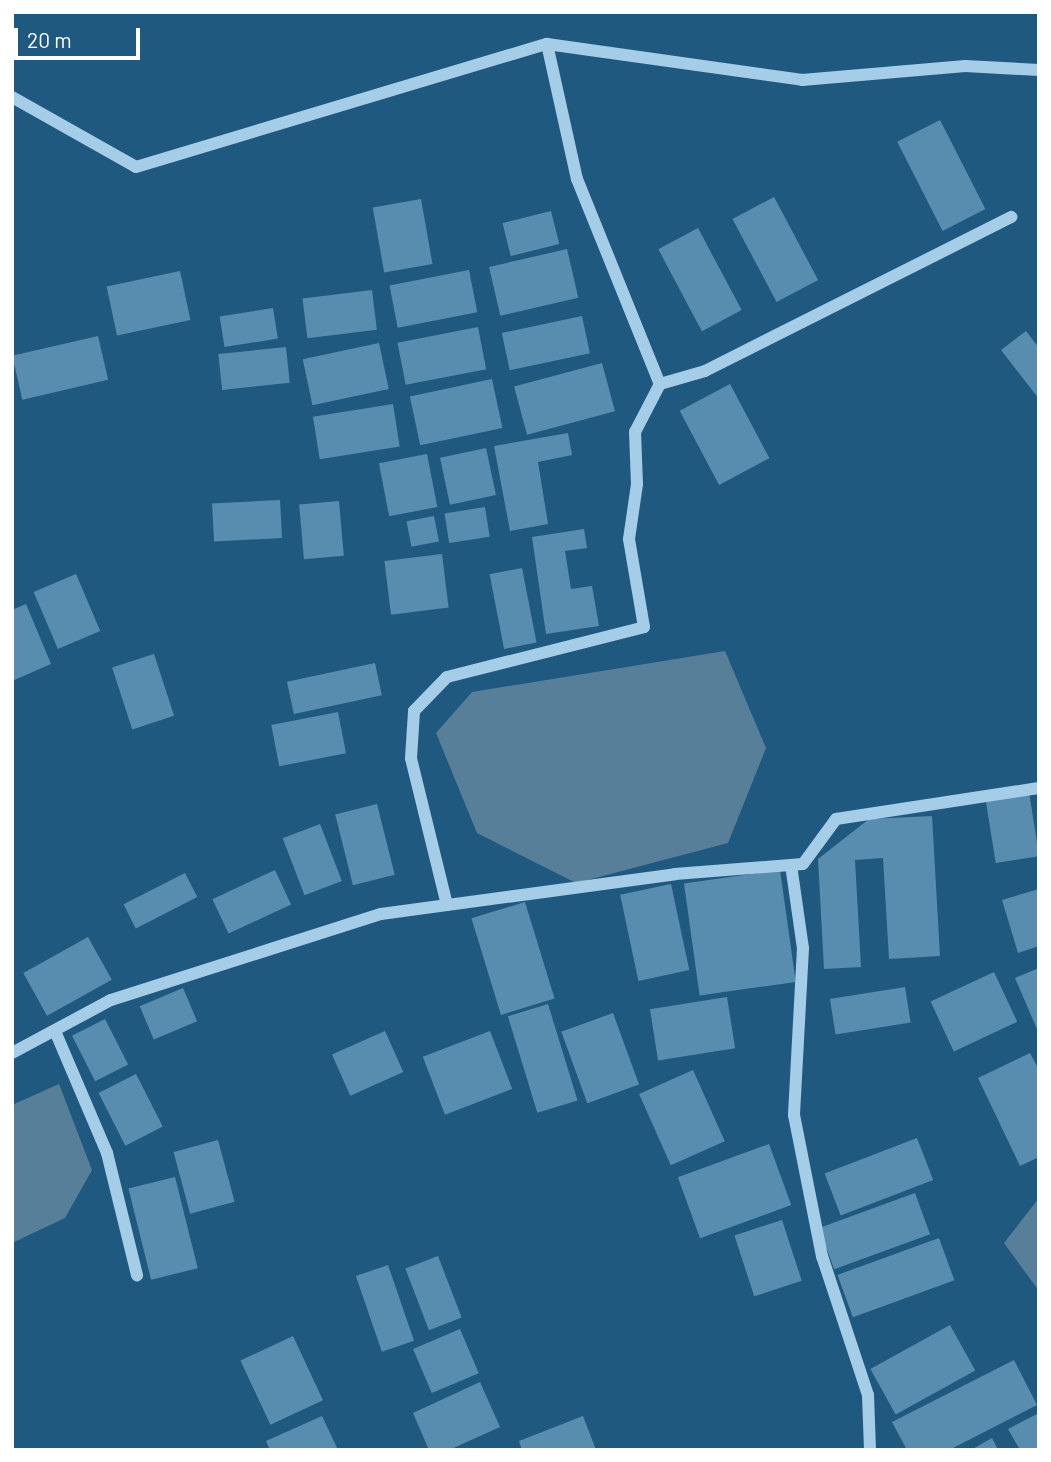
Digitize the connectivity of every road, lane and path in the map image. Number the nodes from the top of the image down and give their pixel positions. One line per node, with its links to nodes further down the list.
1 (547, 44): 2 (street); 3 (street); 5 (street)
2 (1039, 70)
3 (12, 97)
4 (1011, 217): 5 (street)
5 (660, 384): 8 (street)
6 (1039, 788): 7 (street)
7 (791, 865): 8 (street); 12 (street)
8 (447, 905): 9 (street)
9 (55, 1031): 10 (street); 11 (street)
10 (12, 1053)
11 (137, 1275)
12 (868, 1447): 13 (street)
13 (851, 1450)

